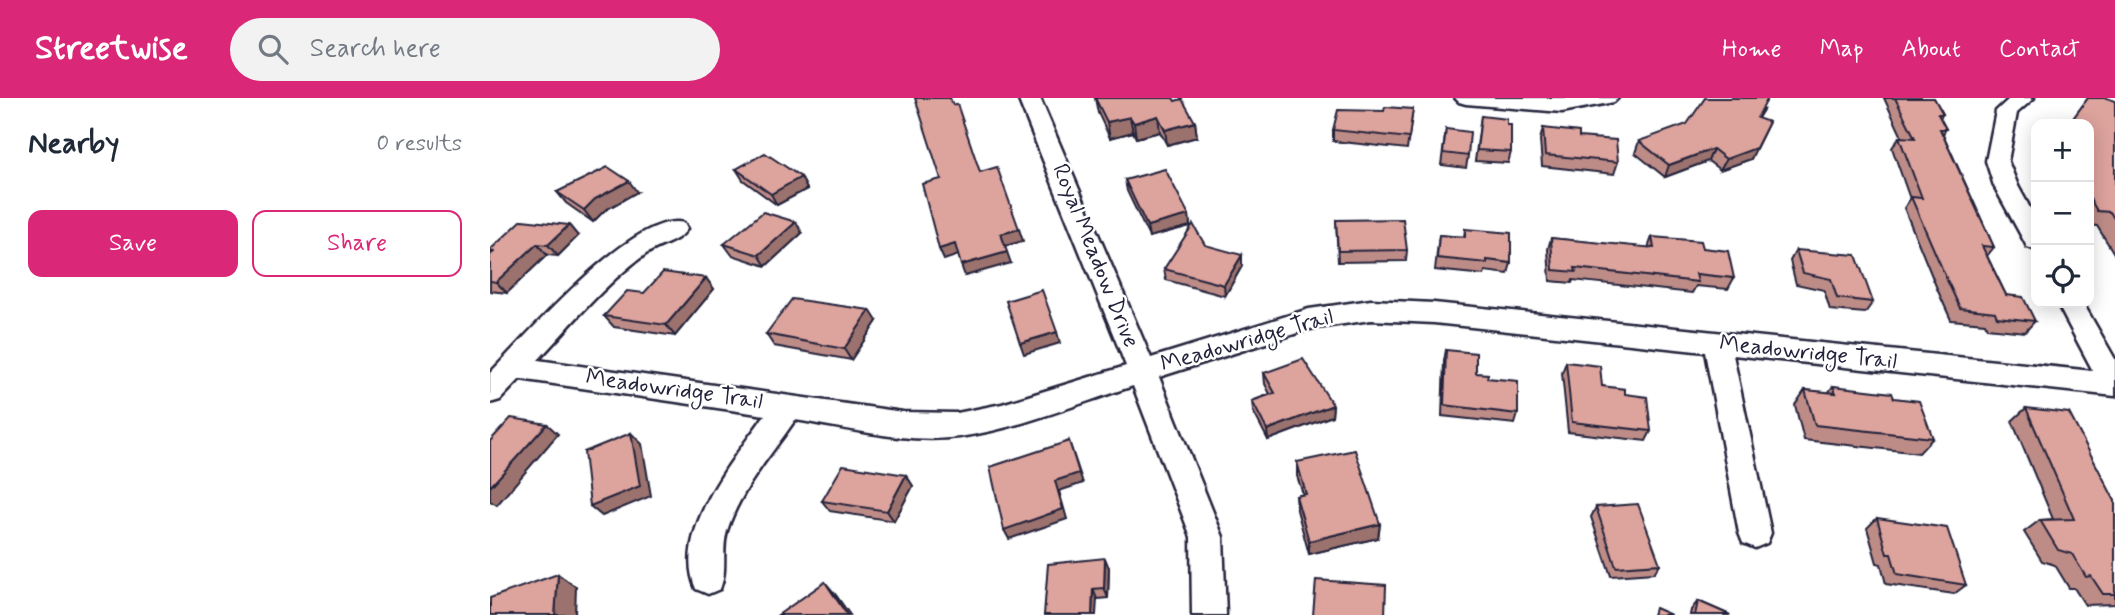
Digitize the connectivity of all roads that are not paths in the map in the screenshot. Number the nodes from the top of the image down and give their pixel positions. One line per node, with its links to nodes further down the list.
1 (1031, 98): 10 (street, Royal Meadow Drive)
2 (1466, 98): 3 (street)
3 (1607, 98)
4 (2024, 98): 6 (street)
5 (675, 229): 9 (street)
6 (2031, 232)
7 (2073, 308): 11 (street)
8 (1717, 343): 10 (street, Meadowridge Trail); 11 (street, Meadowridge Trail); 14 (street)
9 (514, 367): 12 (street); 13 (street, Meadowridge Trail)
10 (1142, 371): 13 (street, Meadowridge Trail); 16 (street, Royal Meadow Drive)
11 (2115, 385)
12 (490, 392)
13 (788, 406): 15 (street)
14 (1755, 533)
15 (708, 578)
16 (1209, 615)

